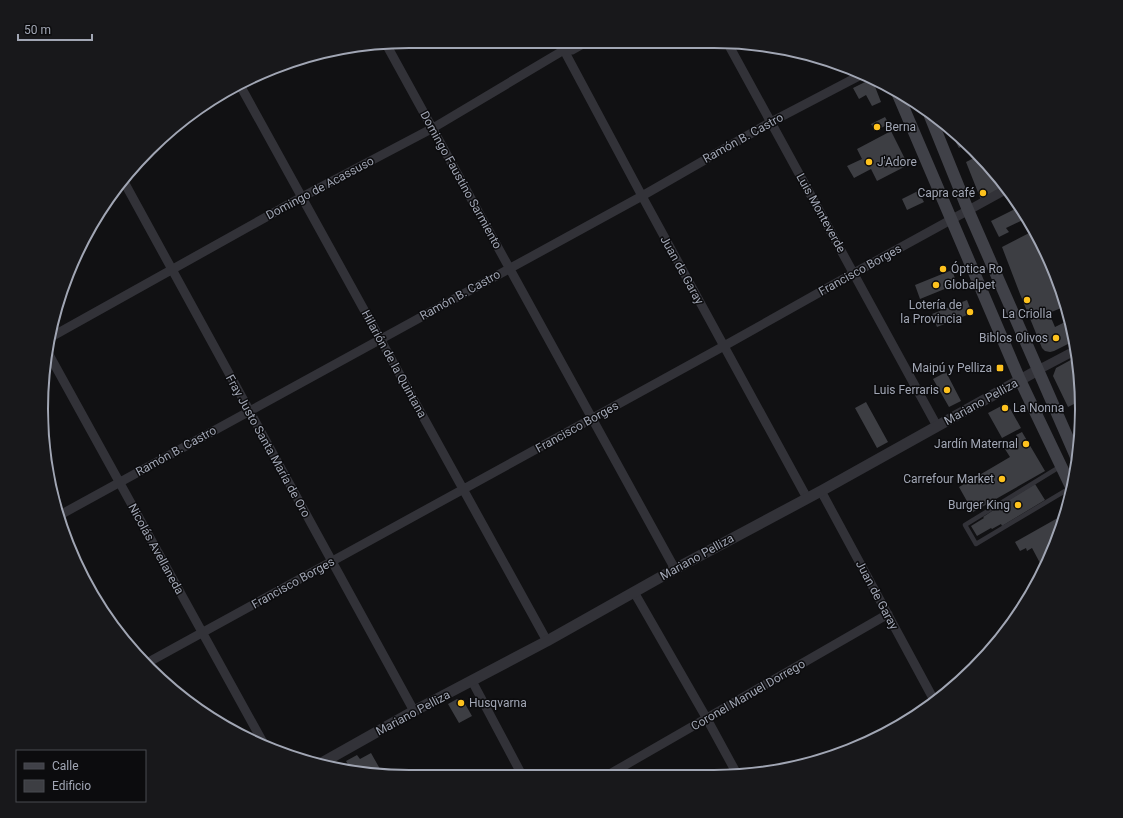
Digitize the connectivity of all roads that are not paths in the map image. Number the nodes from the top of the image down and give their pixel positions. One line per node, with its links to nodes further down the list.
1 (576, 48): 4 (street, Domingo de Acassuso)
2 (389, 49): 10 (street, Domingo Faustino Sarmiento)
3 (731, 49): 8 (street, Luis Monteverde)
4 (564, 50): 10 (street, Domingo de Acassuso); 13 (street, Juan de Garay)
5 (857, 77): 8 (street, Ramón B. Castro)
6 (242, 89): 14 (street, Hilarión de la Quintana)
7 (900, 99): 16 (main road)
8 (771, 122): 13 (street, Ramón B. Castro); 19 (street, Luis Monteverde)
9 (932, 122): 15 (main road)
10 (433, 128): 14 (street, Domingo de Acassuso); 17 (street, Domingo Faustino Sarmiento)
11 (126, 185): 18 (street, Fray Justo Santa María de Oro)
12 (1002, 192): 15 (street, Francisco Borges)
13 (642, 196): 17 (street, Ramón B. Castro); 22 (street, Juan de Garay)
14 (302, 197): 18 (street, Domingo de Acassuso); 21 (street, Hilarión de la Quintana)
15 (968, 210): 16 (street, Francisco Borges); 25 (main road)
16 (951, 220): 19 (street, Francisco Borges); 26 (main road)
17 (510, 268): 21 (street, Ramón B. Castro); 28 (street, Domingo Faustino Sarmiento)
18 (172, 270): 20 (street, Domingo de Acassuso); 27 (street, Fray Justo Santa María de Oro)
19 (854, 273): 22 (street, Francisco Borges); 29 (street, Luis Monteverde)
20 (56, 334)
21 (380, 339): 27 (street, Ramón B. Castro); 34 (street, Hilarión de la Quintana)
22 (724, 346): 28 (street, Francisco Borges); 37 (street, Juan de Garay)
23 (1070, 353): 25 (street, Mariano Pelliza)
24 (51, 359): 33 (street, Nicolás Avellaneda)
25 (1038, 370): 26 (street, Mariano Pelliza); 30 (main road)
26 (1020, 380): 29 (street, Mariano Pelliza); 31 (main road)
27 (249, 411): 33 (street, Ramón B. Castro); 39 (street, Fray Justo Santa María de Oro)
28 (593, 419): 34 (street, Francisco Borges); 40 (street, Domingo Faustino Sarmiento)
29 (937, 426): 35 (street, Mariano Pelliza)
30 (1073, 449)
31 (1061, 466): 32 (main road); 36 (lane)
32 (1068, 481)
33 (119, 482): 38 (street, Ramón B. Castro); 43 (street, Nicolás Avellaneda)
34 (463, 490): 39 (street, Francisco Borges); 44 (street, Hilarión de la Quintana)
35 (821, 490): 37 (street, Mariano Pelliza); 42 (street, Juan de Garay)
36 (1065, 491)
37 (807, 498): 40 (street, Mariano Pelliza)
38 (63, 513)
39 (332, 562): 43 (street, Francisco Borges); 48 (street, Fray Justo Santa María de Oro)
40 (675, 569): 41 (street, Mariano Pelliza)
41 (634, 592): 44 (street, Mariano Pelliza); 49 (street)
42 (888, 614): 47 (street, Juan de Garay); 49 (street, Coronel Manuel Dorrego)
43 (202, 632): 45 (street, Francisco Borges); 50 (street, Nicolás Avellaneda)
44 (547, 641): 46 (street, Mariano Pelliza)
45 (151, 661)
46 (472, 681): 48 (street, Mariano Pelliza); 53 (street)
47 (932, 696)
48 (414, 711): 51 (street, Mariano Pelliza)
49 (707, 719): 52 (street); 54 (street, Coronel Manuel Dorrego)
50 (261, 738)
51 (326, 760)
52 (734, 769)
53 (519, 770)
54 (617, 770)

